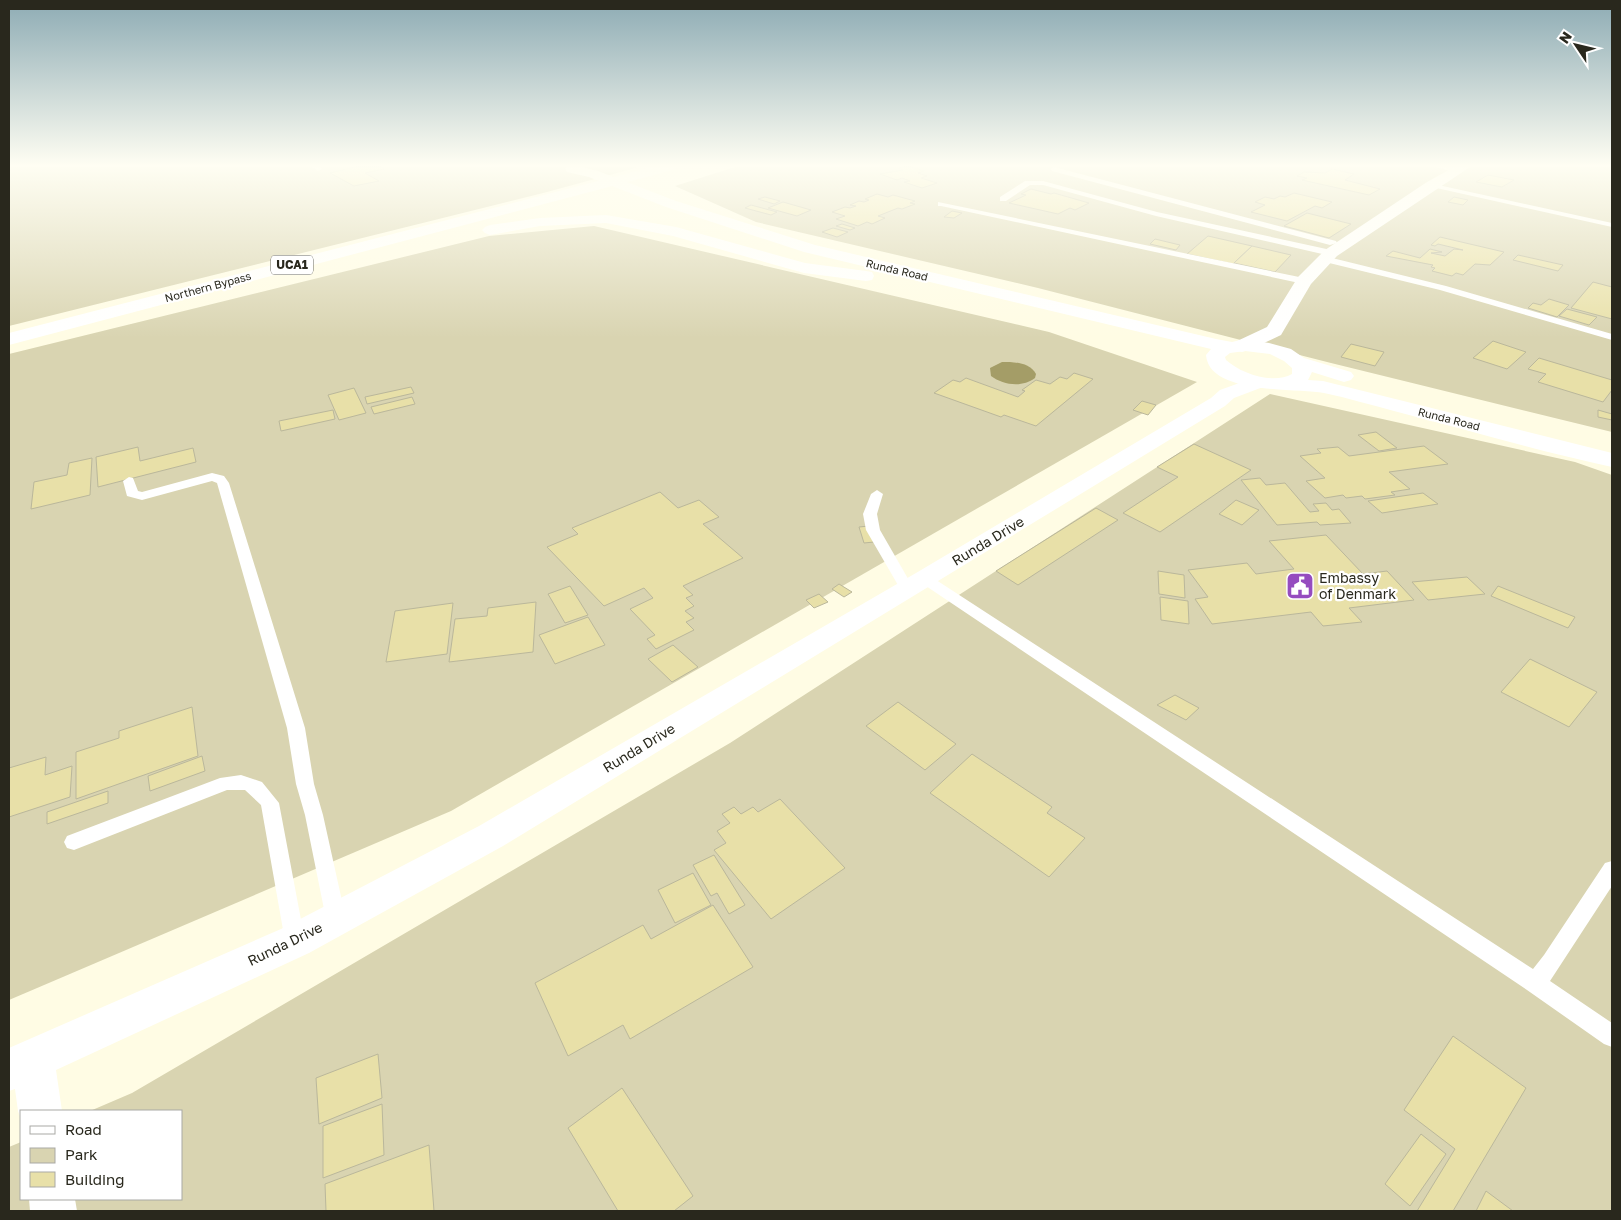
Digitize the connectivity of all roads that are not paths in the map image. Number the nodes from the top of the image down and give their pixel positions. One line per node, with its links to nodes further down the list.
1 (451, 224): 11 (street, Northern Bypass / UCA1)
2 (529, 224): 11 (street)
3 (633, 224): 12 (street)
4 (698, 224): 12 (street, Runda Road)
5 (733, 224): 18 (street, Runda Road)
6 (1035, 224): 13 (lane)
7 (1201, 224): 10 (lane)
8 (1236, 224): 10 (lane)
9 (1375, 224): 10 (street)
10 (1332, 253): 13 (street); 16 (lane)
11 (282, 268): 17 (street, Northern Bypass / UCA1)
12 (866, 276): 14 (street, Runda Road)
13 (1304, 281): 15 (street)
14 (1030, 317)
15 (1274, 331): 18 (street); 19 (street)
16 (1612, 337)
17 (9, 339)
18 (1236, 346): 19 (street); 20 (street)
19 (1291, 358): 21 (street); 22 (street, Runda Road)
20 (1218, 373): 21 (street, Runda Drive); 26 (street, Runda Drive)
21 (1284, 384): 23 (street, Runda Road)
22 (1612, 444)
23 (1612, 460)
24 (129, 481): 29 (lane)
25 (877, 494): 26 (lane)
26 (916, 584): 29 (street, Runda Drive); 31 (lane)
27 (74, 842): 30 (lane)
28 (1612, 869): 31 (lane)
29 (336, 919): 30 (street, Runda Drive)
30 (295, 941): 33 (street, Runda Drive)
31 (1535, 983): 32 (lane)
32 (1612, 1036)
33 (21, 1065): 34 (street)
34 (40, 1110)

